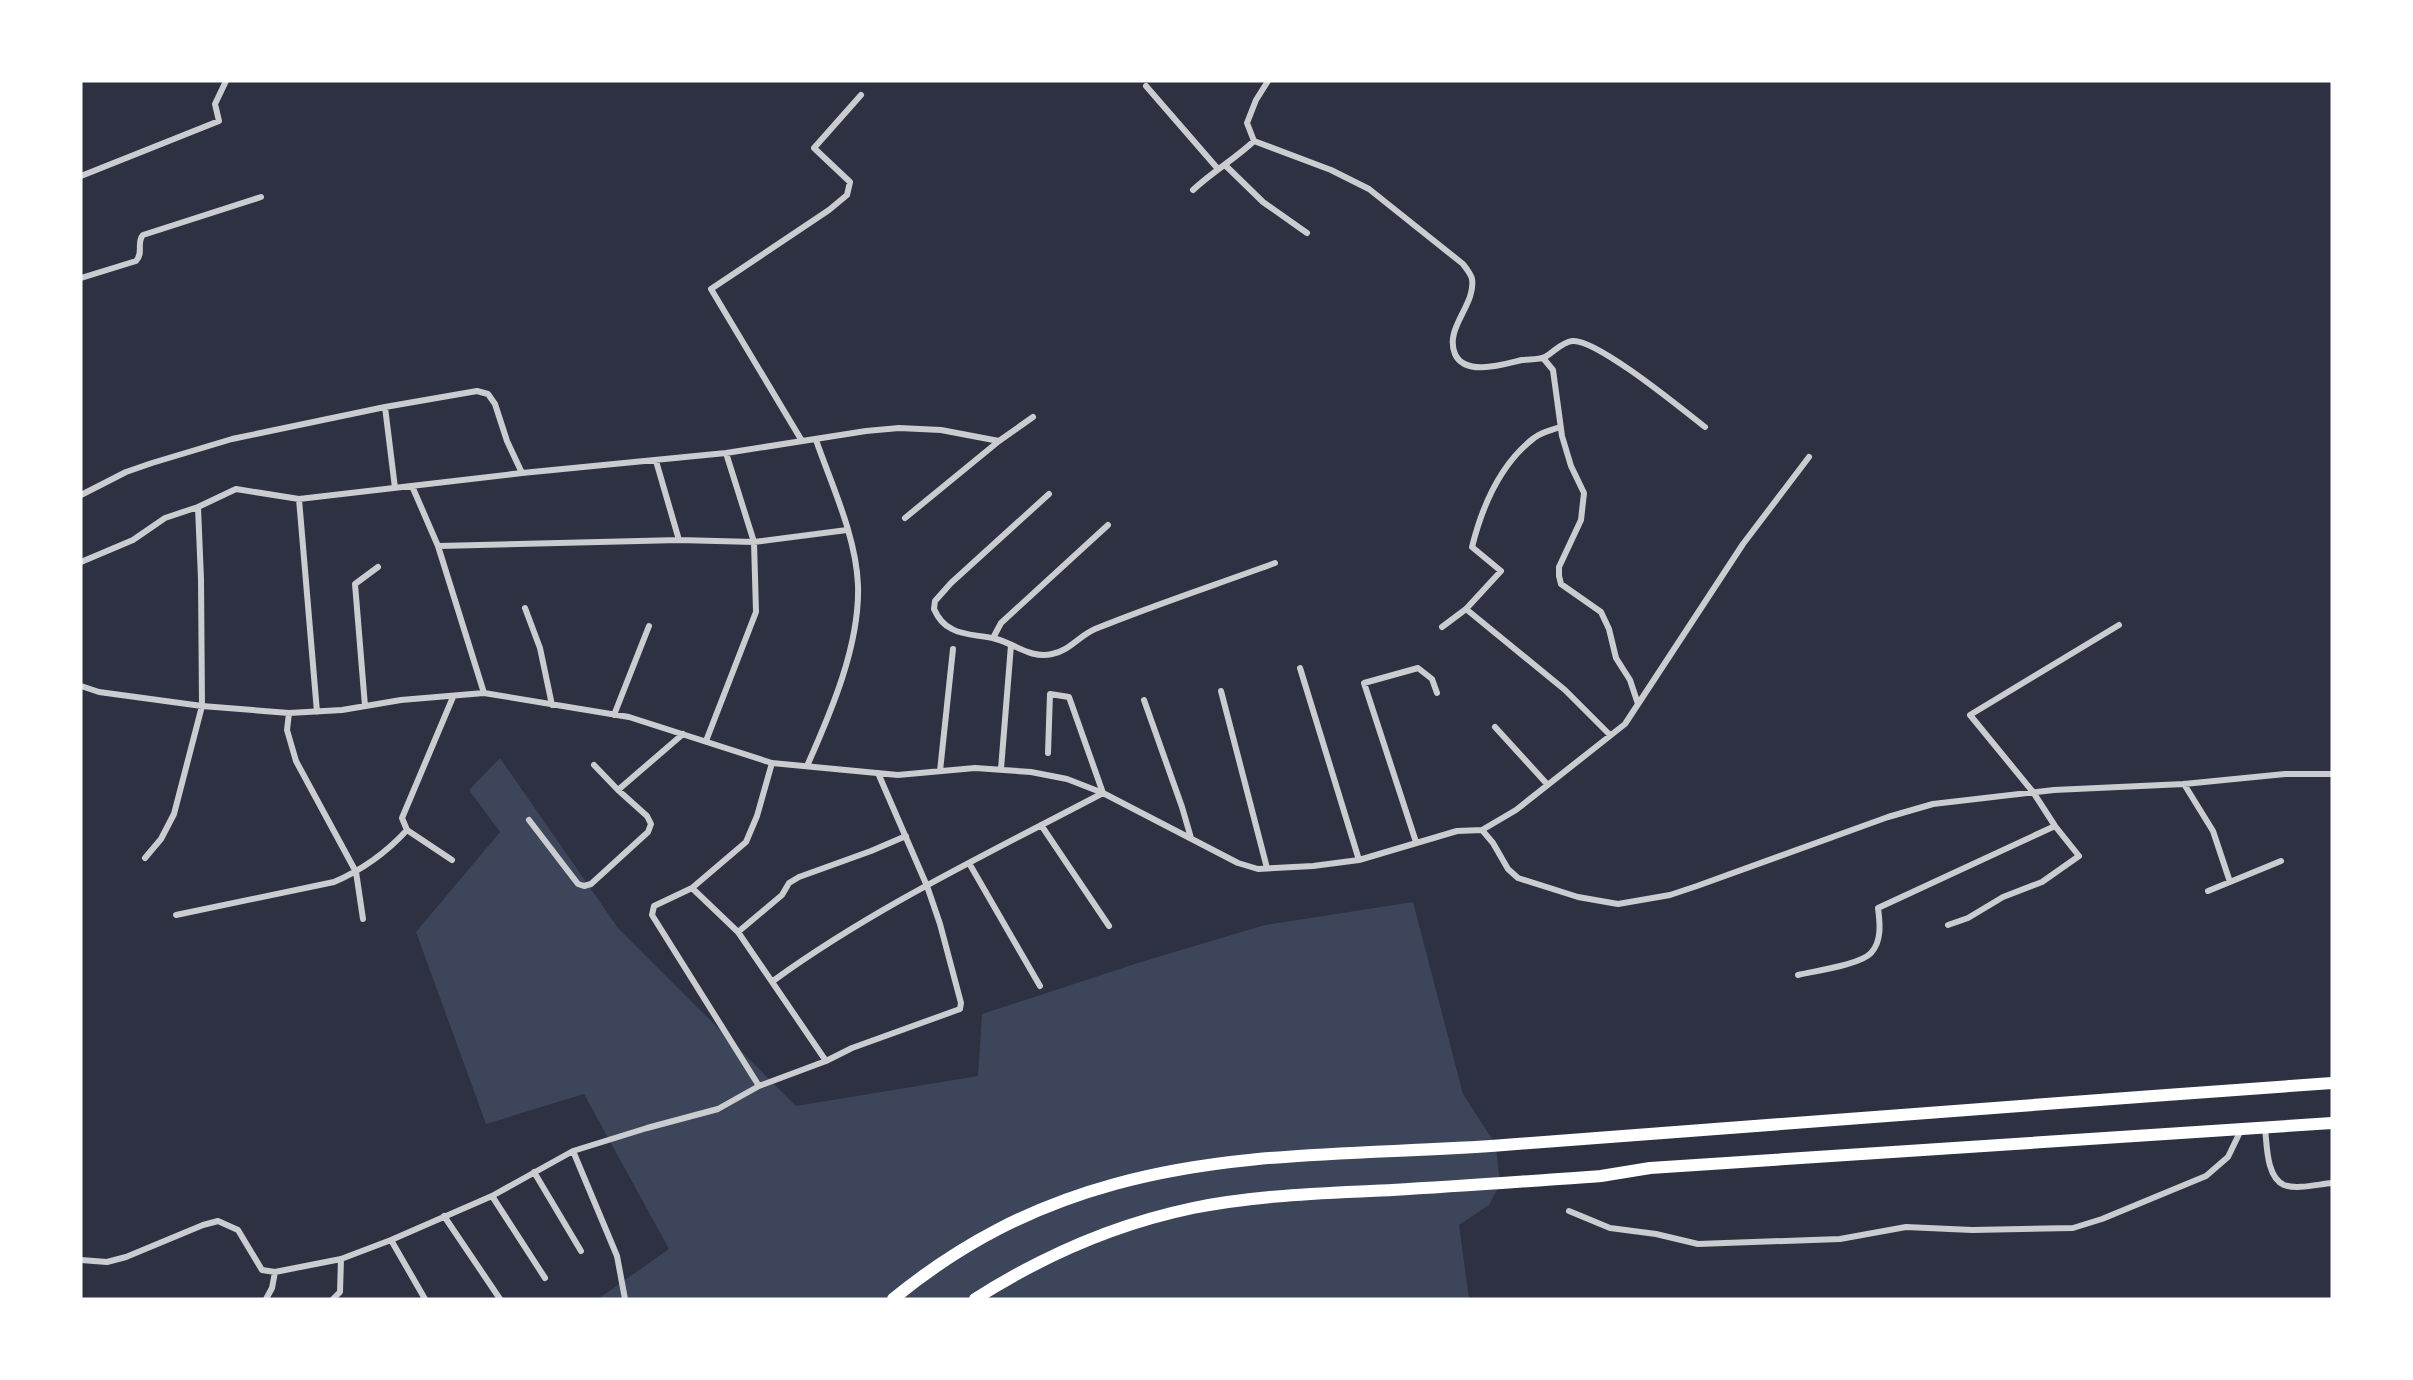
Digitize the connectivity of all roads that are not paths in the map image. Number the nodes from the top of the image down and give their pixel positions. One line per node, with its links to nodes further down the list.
1 (226, 81): 7 (street)
2 (1268, 81): 5 (street)
3 (1146, 86): 6 (street)
4 (861, 95): 18 (street)
5 (1254, 141): 6 (street); 12 (street)
6 (1221, 167): 8 (street); 10 (street)
7 (81, 176)
8 (1193, 190)
9 (261, 197): 11 (street)
10 (1307, 233)
11 (81, 278)
12 (1543, 358): 15 (street); 16 (street)
13 (385, 406): 23 (street); 25 (street); 27 (street)
14 (1033, 417): 19 (street)
15 (1560, 427): 40 (street); 54 (street)
16 (1705, 427)
17 (816, 440): 18 (street); 19 (street); 32 (street)
18 (802, 441): 20 (street)
19 (999, 441): 30 (street)
20 (726, 453): 22 (street); 34 (street)
21 (1809, 457): 54 (street)
22 (656, 461): 23 (street); 33 (street)
23 (522, 473): 24 (street)
24 (412, 486): 25 (street); 35 (street)
25 (395, 488): 28 (street)
26 (1049, 494): 44 (street)
27 (81, 495)
28 (299, 499): 29 (street); 58 (street)
29 (198, 507): 36 (street); 56 (street)
30 (905, 518)
31 (1108, 525): 44 (street)
32 (847, 530): 34 (street); 68 (street)
33 (679, 540): 34 (street); 35 (street)
34 (754, 542): 64 (street)
35 (438, 546): 50 (street)
36 (81, 562)
37 (1275, 563): 45 (street)
38 (378, 567): 57 (street)
39 (525, 608): 55 (street)
40 (1466, 609): 43 (street); 63 (street)
41 (2118, 625): 76 (street)
42 (650, 626): 60 (street)
43 (1442, 627)
44 (993, 638): 45 (street)
45 (1011, 645): 69 (street)
46 (953, 649): 70 (street)
47 (1300, 668): 88 (street)
48 (81, 686): 56 (street)
49 (1221, 691): 91 (street)
50 (484, 693): 52 (street); 55 (street)
51 (1437, 693): 85 (street)
52 (453, 697): 57 (street); 81 (street)
53 (1144, 700): 84 (street)
54 (1638, 704): 63 (street)
55 (552, 705): 60 (street)
56 (202, 706): 59 (street); 86 (street)
57 (364, 706): 58 (street)
58 (317, 711): 59 (street)
59 (289, 712): 92 (street)
60 (614, 715): 62 (street)
61 (1495, 727): 73 (street)
62 (683, 734): 64 (street); 75 (street)
63 (1610, 735): 73 (street)
64 (706, 741): 66 (street)
65 (1048, 753): 77 (street)
66 (772, 763): 68 (street); 95 (street)
67 (594, 765): 75 (street)
68 (807, 766): 71 (street)
69 (1001, 769): 70 (street); 77 (street)
70 (940, 771): 71 (street)
71 (878, 773): 83 (street)
72 (2332, 774): 74 (street)
73 (1547, 784): 82 (street)
74 (2184, 784): 76 (street); 93 (street)
75 (618, 790): 78 (street)
76 (2032, 792): 80 (street); 82 (street)
77 (1103, 794): 79 (street); 84 (street)
78 (530, 820)
79 (1041, 825): 90 (street); 100 (street)
80 (2055, 826): 99 (street); 102 (street)
81 (407, 830): 87 (street); 92 (street)
82 (1482, 831): 85 (street)
83 (906, 836): 94 (street); 101 (street)
84 (1191, 838): 91 (street)
85 (1416, 842): 88 (street)
86 (146, 858)
87 (452, 860)
88 (1359, 860): 91 (street)
89 (2281, 861): 93 (street)
90 (969, 863): 94 (street); 104 (street)
91 (1267, 868)
92 (356, 872): 97 (street); 98 (street)
93 (2230, 882): 96 (street)
94 (927, 886): 103 (street); 105 (street)
95 (692, 888): 101 (street); 107 (street)
96 (2208, 891)
97 (176, 915)
98 (363, 919)
99 (1948, 925)
100 (1109, 926)
101 (738, 932): 103 (street)
102 (1798, 975)
103 (772, 981): 105 (street)
104 (1040, 986)
105 (826, 1061): 107 (street)
106 (2332, 1083): 128 (highway)
107 (759, 1086): 111 (street)
108 (2332, 1123): 109 (highway)
109 (2265, 1128): 110 (highway); 113 (street)
110 (2241, 1130): 115 (street); 129 (highway)
111 (573, 1151): 112 (street); 127 (street)
112 (534, 1172): 114 (street); 118 (street)
113 (2332, 1183)
114 (492, 1196): 116 (street); 122 (street)
115 (1569, 1212)
116 (444, 1216): 117 (street); 126 (street)
117 (391, 1240): 119 (street); 125 (street)
118 (581, 1251)
119 (341, 1259): 121 (street); 124 (street)
120 (81, 1260): 121 (street)
121 (275, 1272): 123 (street)
122 (545, 1278)
123 (266, 1299)
124 (333, 1299)
125 (425, 1299)
126 (500, 1299)
127 (625, 1299)
128 (893, 1299)
129 (975, 1299)

